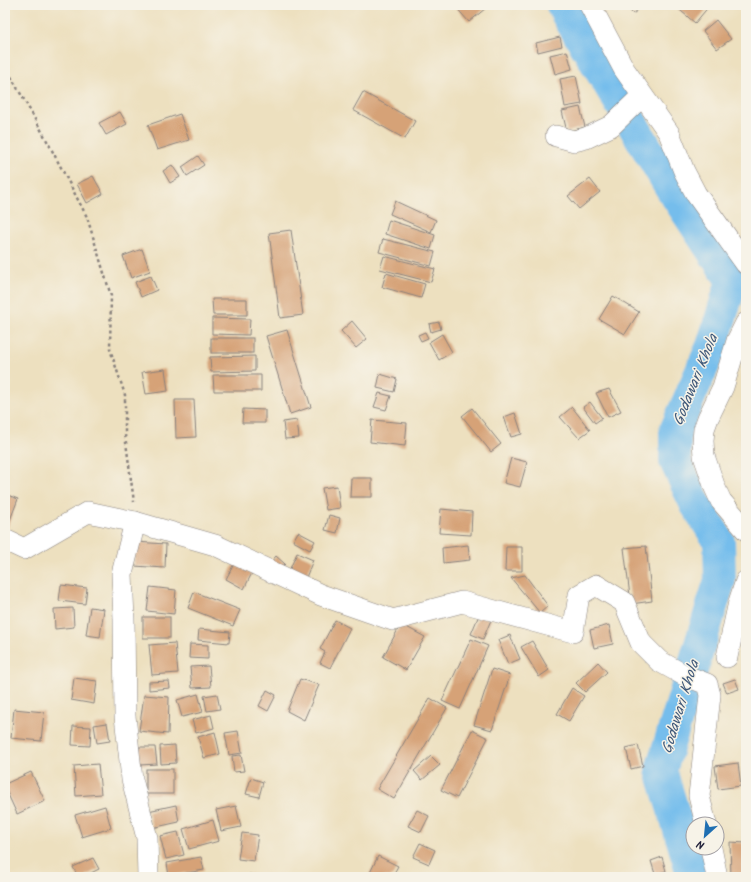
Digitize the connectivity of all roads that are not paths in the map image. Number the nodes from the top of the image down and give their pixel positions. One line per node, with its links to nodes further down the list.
1 (590, 5): 2 (street)
2 (642, 96): 3 (street); 4 (street)
3 (556, 136)
4 (746, 264)
5 (746, 323): 7 (street)
6 (135, 522): 8 (street); 11 (street); 13 (street)
7 (746, 530)
8 (5, 540)
9 (746, 581): 10 (street)
10 (727, 656)
11 (704, 816)
12 (713, 856): 14 (street)
13 (148, 877)
14 (717, 877)

